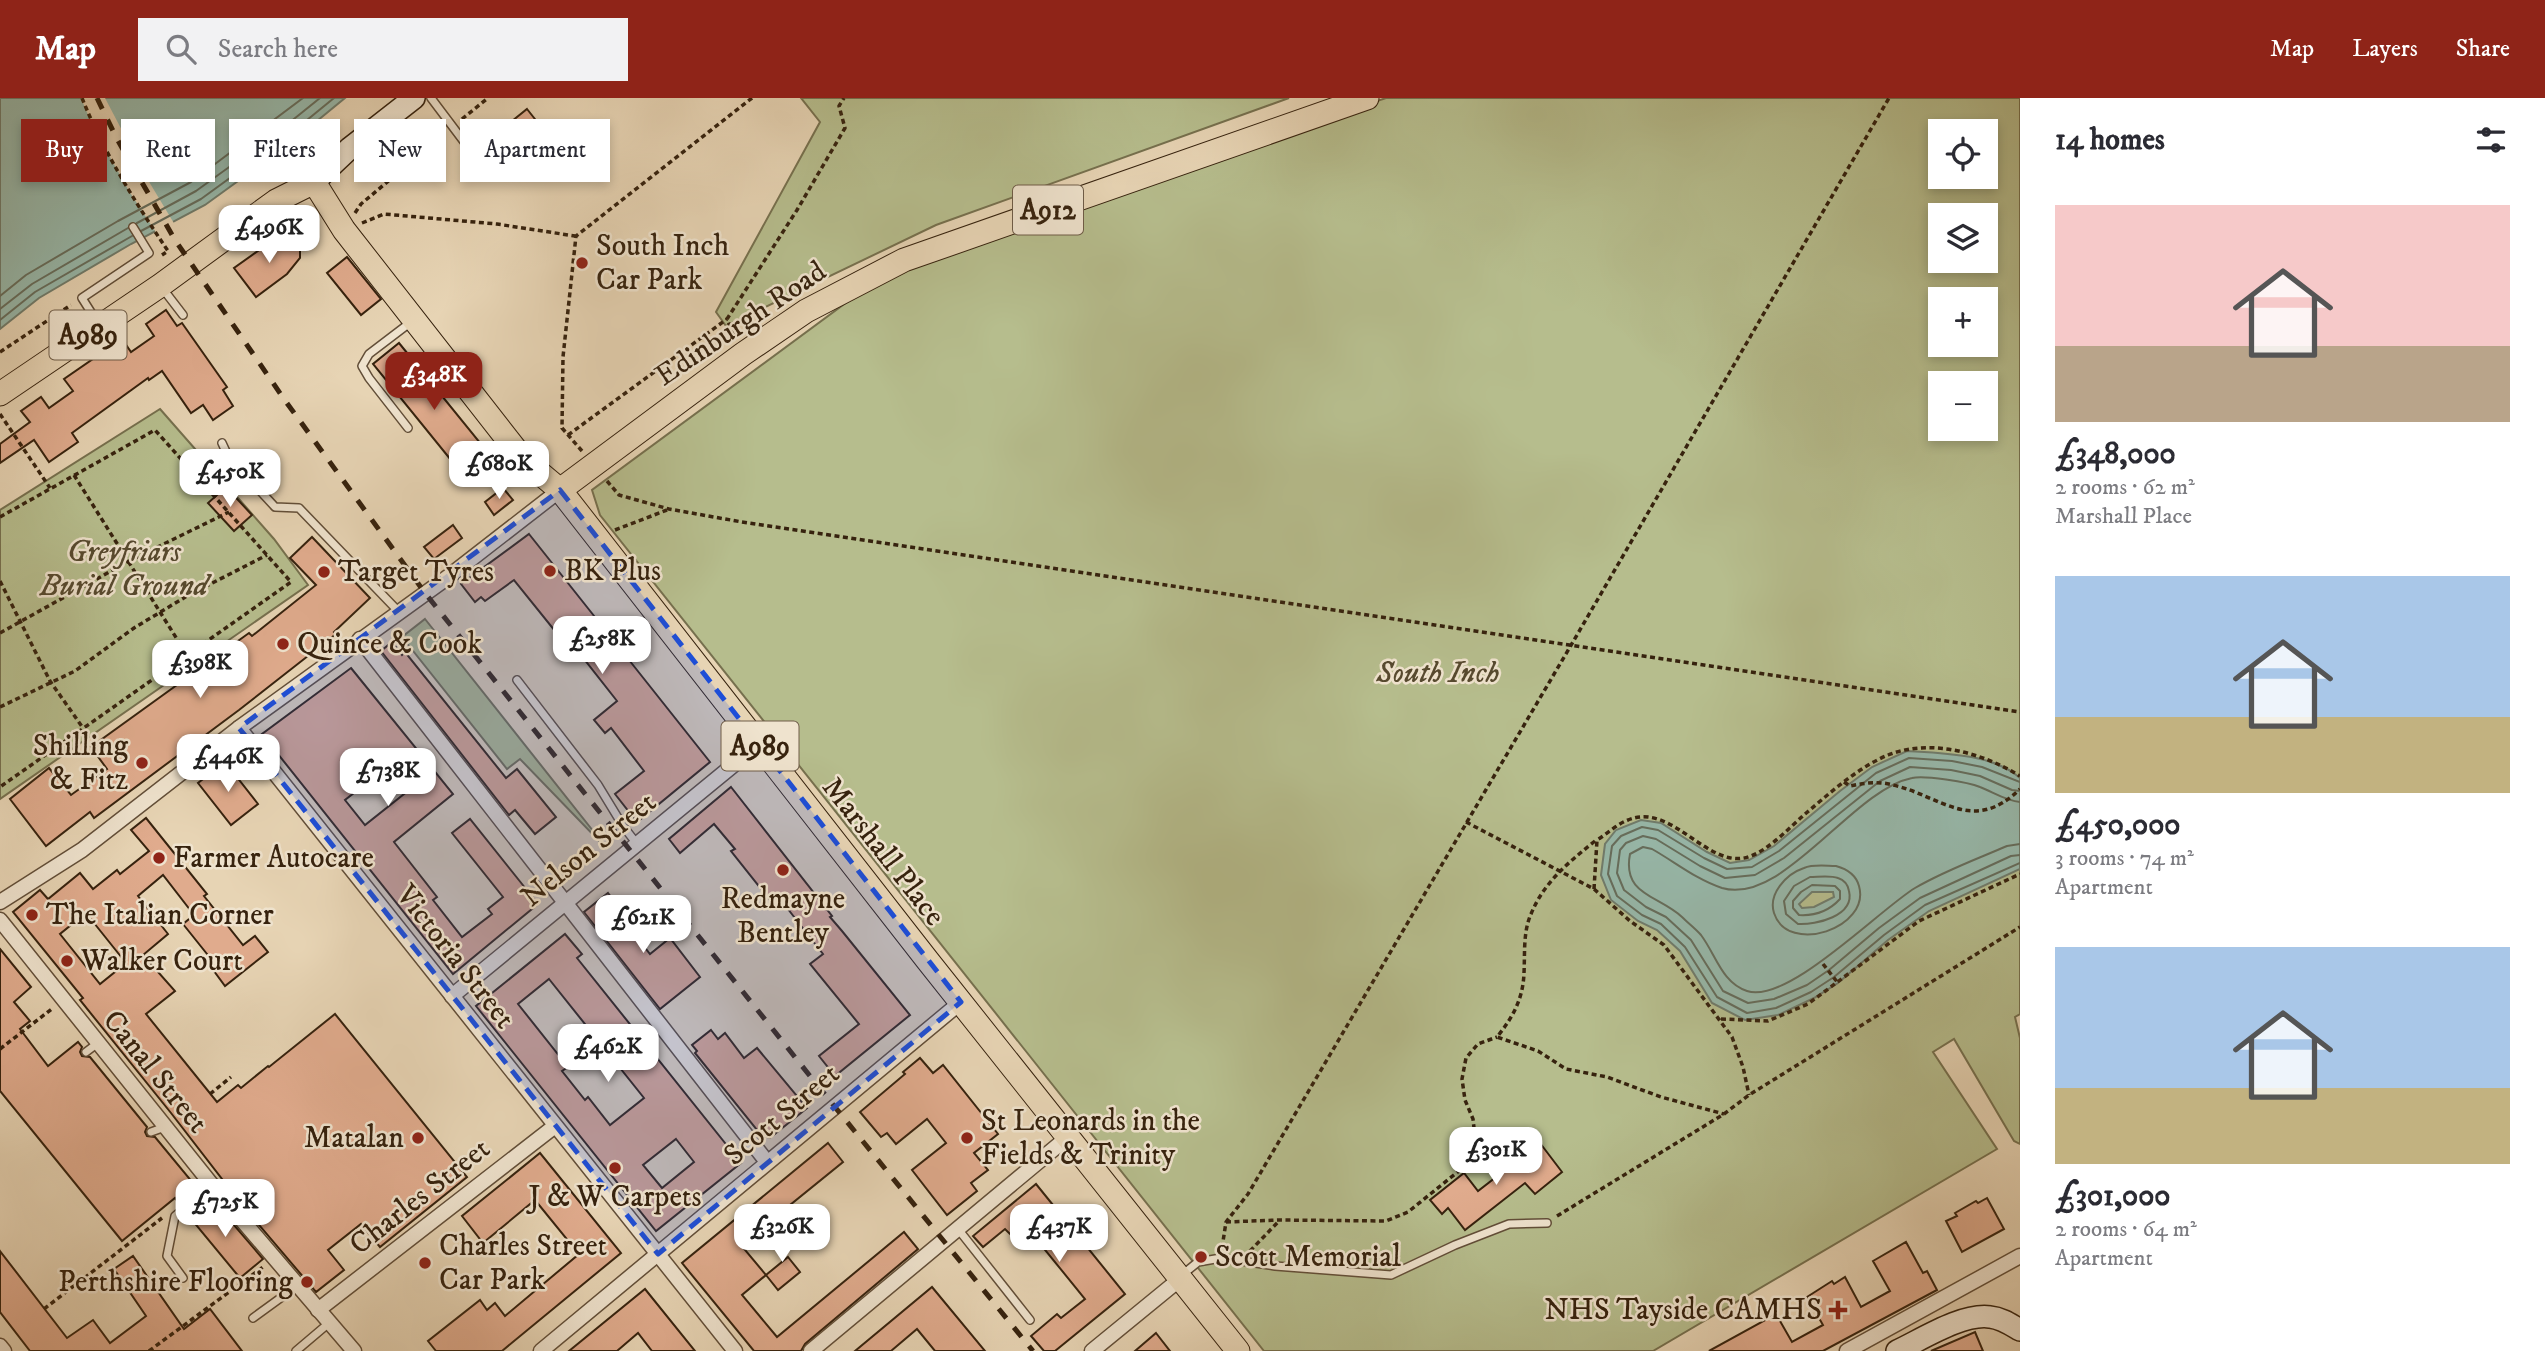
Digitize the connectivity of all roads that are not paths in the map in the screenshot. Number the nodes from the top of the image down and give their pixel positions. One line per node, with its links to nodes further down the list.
1 (414, 98): 5 (street)
2 (431, 98): 4 (lane)
3 (1367, 98): 15 (main road, Edinburgh Road / A912)
4 (460, 137)
5 (340, 157)
6 (313, 182): 8 (main road, A989); 10 (main road, Marshall Place / A989)
7 (133, 227): 11 (lane)
8 (161, 285): 9 (lane); 11 (main road, A989)
9 (183, 314)
10 (414, 319): 13 (lane); 15 (main road, Marshall Place / A989)
11 (100, 326): 12 (main road, A989)
12 (0, 394)
13 (408, 428)
14 (222, 443): 16 (lane)
15 (560, 490): 16 (street); 20 (main road, Marshall Place / A989)
16 (400, 613): 17 (street)
17 (360, 639): 19 (street); 23 (street)
18 (517, 680): 21 (lane)
19 (239, 728): 22 (street); 25 (street, Victoria Street)
20 (759, 744): 21 (street, Nelson Street); 26 (main road, Marshall Place / A989)
21 (638, 844): 23 (street, Nelson Street)
22 (0, 902)
23 (565, 903): 25 (street, Nelson Street); 31 (street)
24 (0, 920): 27 (street, Canal Street)
25 (452, 996): 29 (street, Victoria Street)
26 (961, 1002): 30 (main road, A989); 31 (street, Scott Street)
27 (98, 1043): 28 (lane); 32 (street, Canal Street)
28 (86, 1052)
29 (555, 1126): 35 (street, Victoria Street); 40 (street, Charles Street)
30 (1068, 1137): 34 (street); 38 (main road, A989)
31 (767, 1162): 35 (street, Scott Street)
32 (212, 1185): 37 (lane); 39 (street, Canal Street)
33 (1547, 1223): 38 (lane)
34 (958, 1228): 42 (lane); 51 (street)
35 (658, 1254): 49 (street, Scott Street); 50 (street, Victoria Street)
36 (2020, 1256): 54 (street)
37 (183, 1279)
38 (1180, 1279): 52 (street); 53 (main road, A989)
39 (297, 1286): 40 (street, Canal Street); 41 (lane)
40 (318, 1310): 43 (street, Canal Street)
41 (253, 1318)
42 (1030, 1320)
43 (329, 1323): 47 (lane); 48 (street, Canal Street)
44 (2020, 1330): 55 (street)
45 (0, 1346): 46 (street)
46 (4, 1351)
47 (296, 1351)
48 (354, 1351)
49 (541, 1351)
50 (735, 1351)
51 (811, 1351)
52 (1092, 1351)
53 (1238, 1351)
54 (1847, 1351)
55 (1897, 1351)

